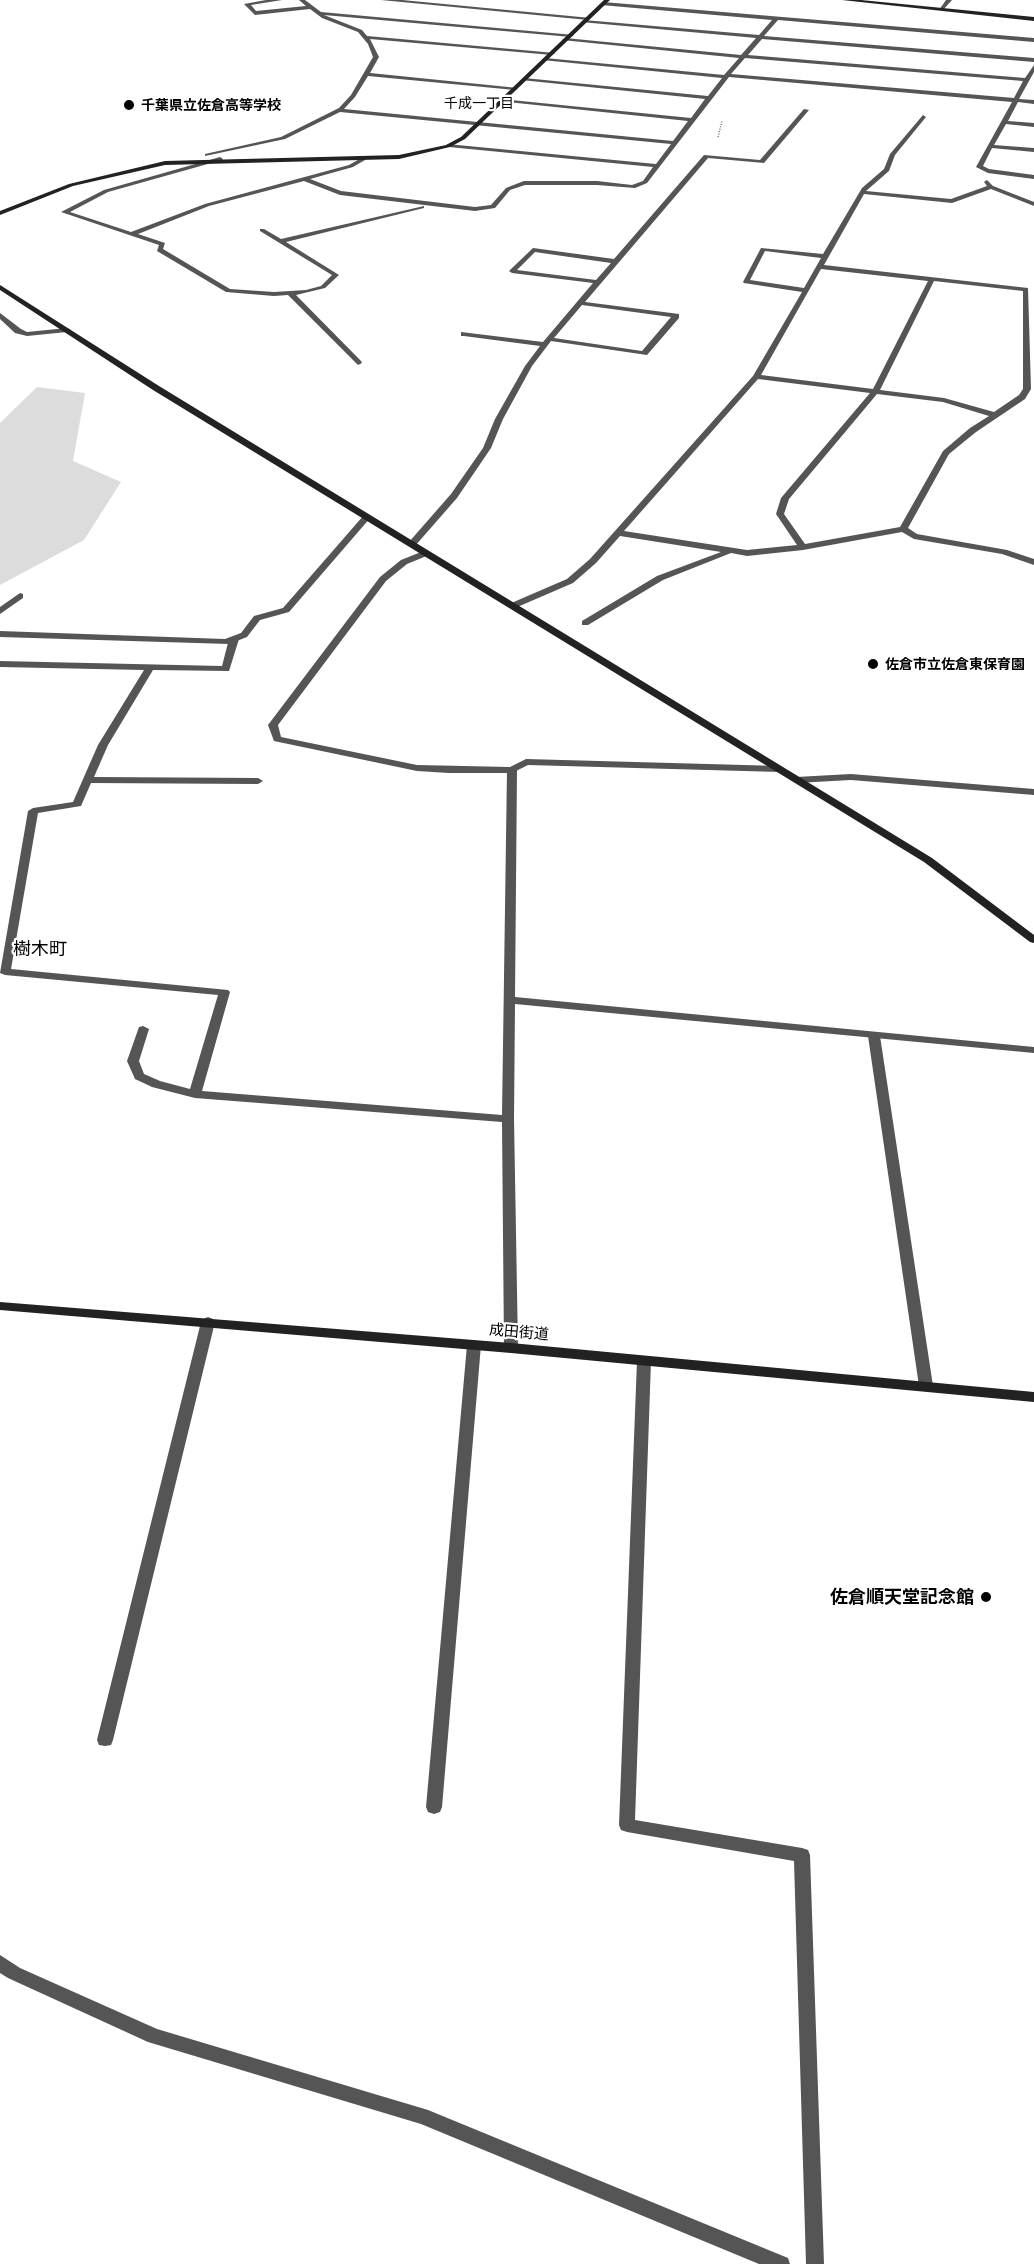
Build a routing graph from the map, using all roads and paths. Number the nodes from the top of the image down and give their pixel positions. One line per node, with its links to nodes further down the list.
1 (279, 0): 7 (street)
2 (302, 0): 7 (street)
3 (384, 0): 12 (street)
4 (845, 0): 8 (street)
5 (949, 0): 8 (street)
6 (603, 1): 10 (street); 12 (street)
7 (312, 7): 9 (street)
8 (941, 9): 11 (street)
9 (318, 12): 13 (street); 14 (street)
10 (776, 19): 15 (street); 17 (street)
11 (1034, 19)
12 (586, 20): 13 (street); 15 (street)
13 (570, 35): 16 (street)
14 (364, 37): 18 (street); 23 (street)
15 (760, 37): 19 (street); 21 (street)
16 (565, 40): 18 (street); 19 (street)
17 (1034, 40)
18 (552, 53): 20 (street)
19 (743, 56): 24 (street); 26 (street)
20 (545, 60): 24 (street); 25 (street)
21 (1034, 60)
22 (1034, 67): 26 (street)
23 (366, 74): 27 (street); 32 (street)
24 (726, 76): 28 (street); 29 (street)
25 (524, 80): 27 (street); 28 (street)
26 (1027, 81): 29 (street)
27 (516, 88): 30 (street)
28 (709, 98): 35 (street)
29 (1016, 100): 31 (street); 36 (street)
30 (501, 101): 35 (street); 37 (street)
31 (1034, 102)
32 (338, 110): 37 (street); 45 (street)
33 (806, 110): 59 (street)
34 (923, 117): 51 (street)
35 (692, 120): 39 (street)
36 (1003, 122): 38 (street); 41 (street)
37 (478, 124): 39 (street); 40 (street)
38 (1034, 125)
39 (675, 143): 46 (street)
40 (450, 146): 44 (street); 46 (street)
41 (990, 146): 42 (street); 47 (street)
42 (1034, 150)
43 (220, 159): 44 (street); 45 (street); 56 (street)
44 (363, 159): 49 (street)
45 (201, 160): 54 (street)
46 (657, 166): 53 (street)
47 (988, 171): 48 (street); 50 (street)
48 (1034, 177)
49 (305, 179): 53 (street); 56 (street)
50 (991, 187): 51 (street); 52 (street)
51 (862, 192): 58 (street)
52 (1034, 204)
53 (430, 206): 57 (street)
54 (0, 213)
55 (262, 230): 57 (street)
56 (131, 234): 65 (street)
57 (280, 241): 65 (street)
58 (826, 256): 60 (street); 64 (street)
59 (615, 261): 62 (street); 62 (street)
60 (819, 267): 61 (street); 64 (street)
61 (932, 279): 73 (street); 74 (street)
62 (598, 282): 66 (street)
63 (0, 287): 68 (street)
64 (806, 290): 72 (street)
65 (290, 293): 71 (street)
66 (580, 303): 70 (street); 70 (street)
67 (0, 315): 68 (street)
68 (67, 330): 76 (street)
69 (464, 334): 70 (street)
70 (547, 342): 79 (street)
71 (358, 363)
72 (756, 377): 73 (street); 78 (street)
73 (876, 391): 75 (street); 80 (street)
74 (1030, 391): 75 (street)
75 (995, 415): 77 (street)
76 (367, 517): 79 (street); 89 (street)
77 (903, 529): 80 (street); 83 (street)
78 (618, 533): 81 (street); 85 (street)
79 (412, 544): 82 (street)
80 (803, 547): 81 (street)
81 (729, 552): 87 (street)
82 (426, 553): 85 (street); 93 (street)
83 (1034, 562)
84 (20, 596): 86 (street)
85 (512, 606): 92 (street)
86 (0, 611)
87 (585, 622)
88 (0, 634): 89 (street)
89 (234, 639): 91 (street)
90 (0, 664): 91 (street)
91 (150, 667): 94 (street)
92 (780, 769): 93 (street); 95 (street)
93 (512, 770): 99 (street)
94 (87, 780): 96 (street); 103 (street)
95 (796, 780): 97 (street); 98 (street)
96 (258, 781)
97 (1034, 792)
98 (1034, 940)
99 (509, 1000): 101 (street); 104 (street)
100 (143, 1029): 103 (street)
101 (874, 1036): 102 (street); 110 (street)
102 (1034, 1050)
103 (195, 1094): 104 (street)
104 (508, 1119): 108 (street)
105 (0, 1306): 106 (street, 成田街道)
106 (208, 1322): 107 (street, 成田街道); 112 (street)
107 (474, 1345): 108 (street, 成田街道); 113 (street)
108 (511, 1348): 109 (street, 成田街道)
109 (644, 1361): 110 (street, 成田街道); 116 (street)
110 (926, 1386): 111 (street, 成田街道)
111 (1034, 1397)
112 (105, 1740)
113 (434, 1807)
114 (0, 1963): 115 (street)
115 (781, 2264)
116 (815, 2264)

